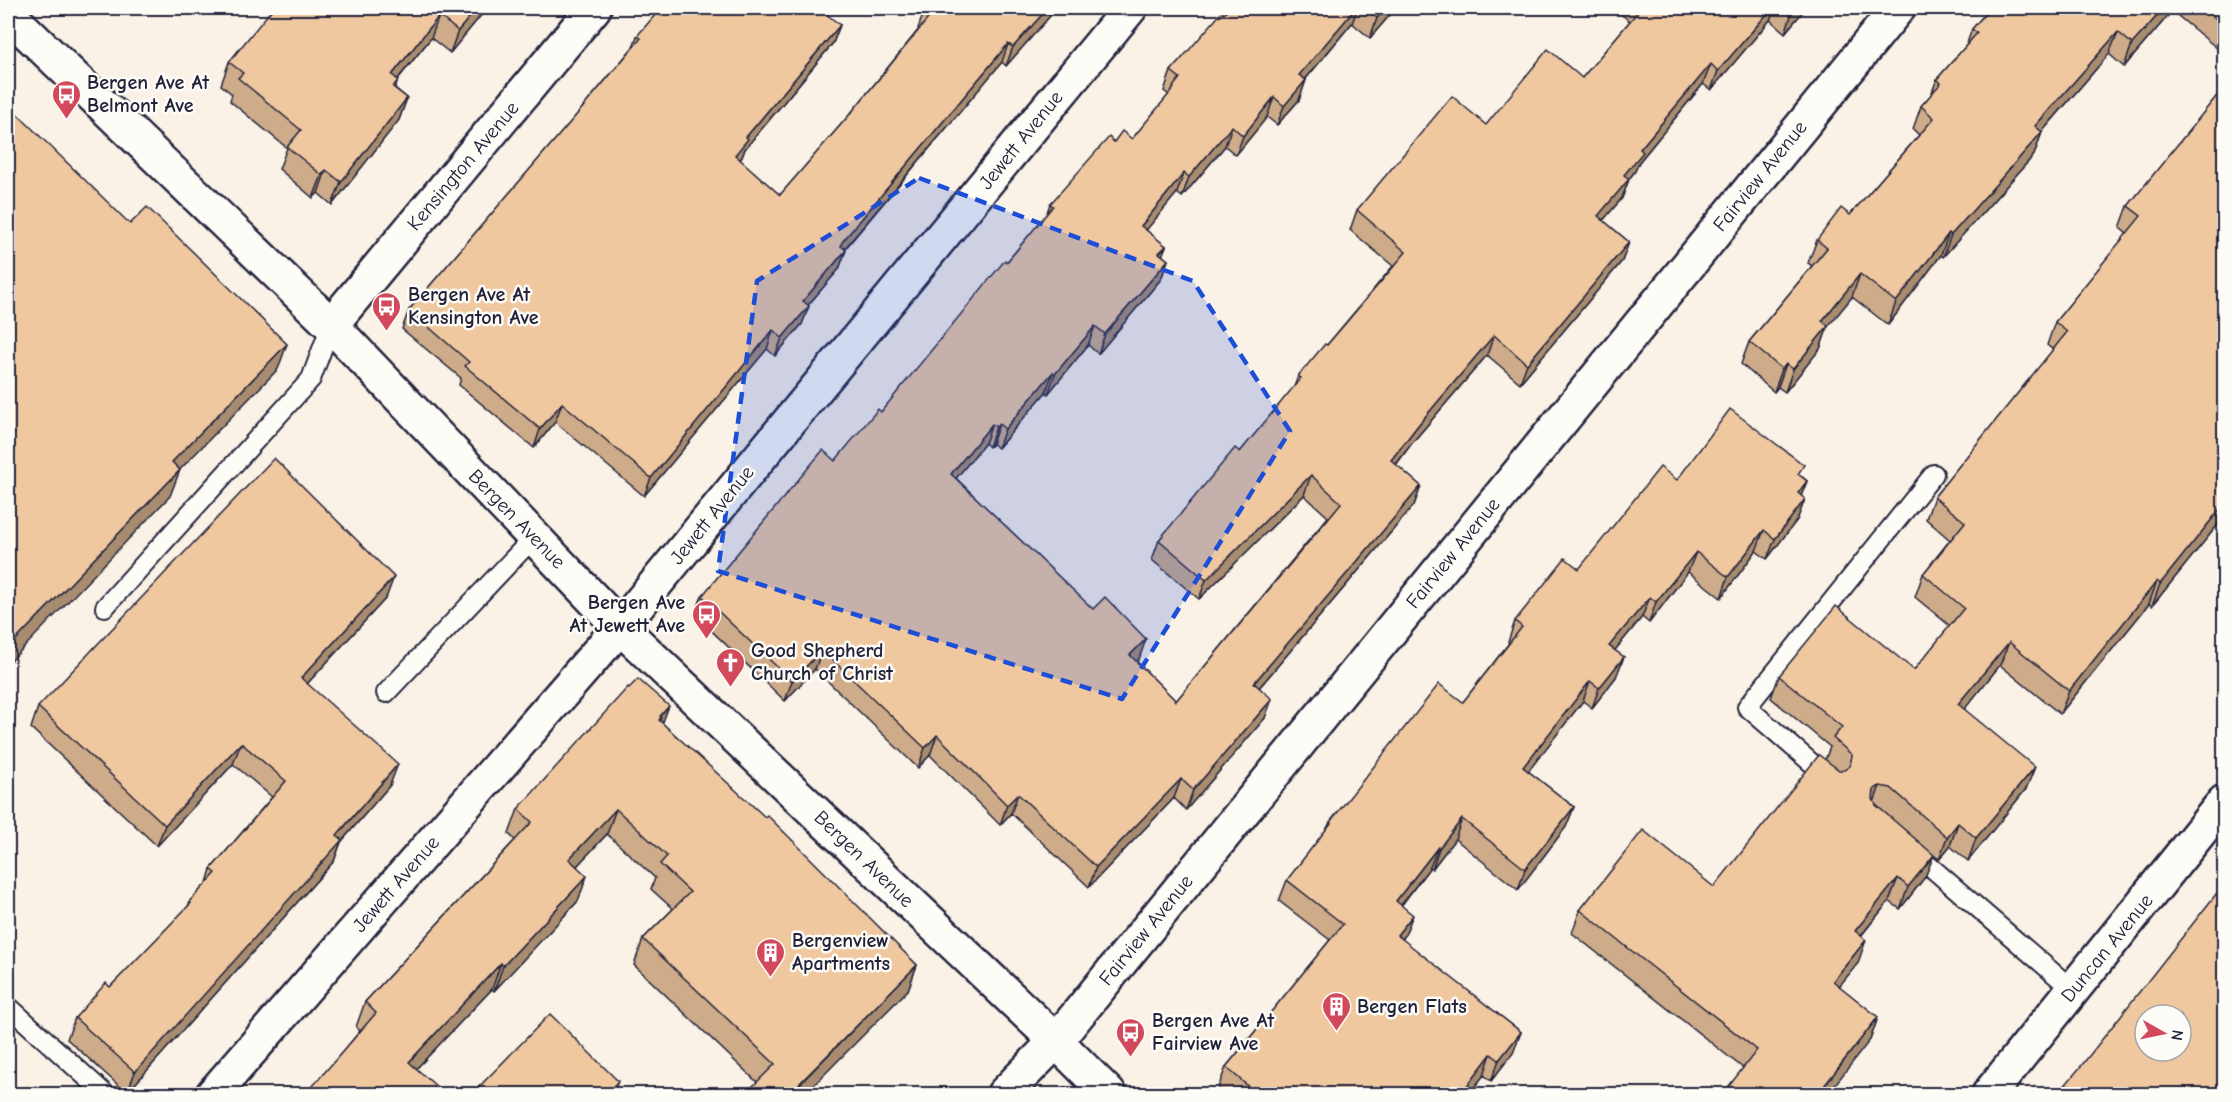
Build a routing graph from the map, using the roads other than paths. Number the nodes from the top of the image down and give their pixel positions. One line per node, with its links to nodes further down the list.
1 (594, 8): 5 (street, Kensington Avenue)
2 (1130, 8): 9 (street, Jewett Avenue)
3 (1898, 8): 16 (street, Fairview Avenue)
4 (8, 14): 5 (street, Bergen Avenue)
5 (331, 325): 7 (street, Bergen Avenue); 8 (lane)
6 (1934, 474): 11 (lane)
7 (534, 537): 9 (street, Bergen Avenue); 10 (lane)
8 (105, 607)
9 (620, 627): 16 (street, Bergen Avenue); 18 (street, Jewett Avenue)
10 (386, 693)
11 (1833, 782)
12 (2224, 802): 14 (street, Duncan Avenue)
13 (1902, 842): 14 (lane)
14 (2073, 990): 21 (street, Duncan Avenue)
15 (8, 1006): 17 (lane)
16 (1056, 1041): 19 (street, Fairview Avenue); 20 (street, Bergen Avenue)
17 (105, 1095)
18 (213, 1095)
19 (1004, 1095)
20 (1109, 1095)
21 (1989, 1095)

